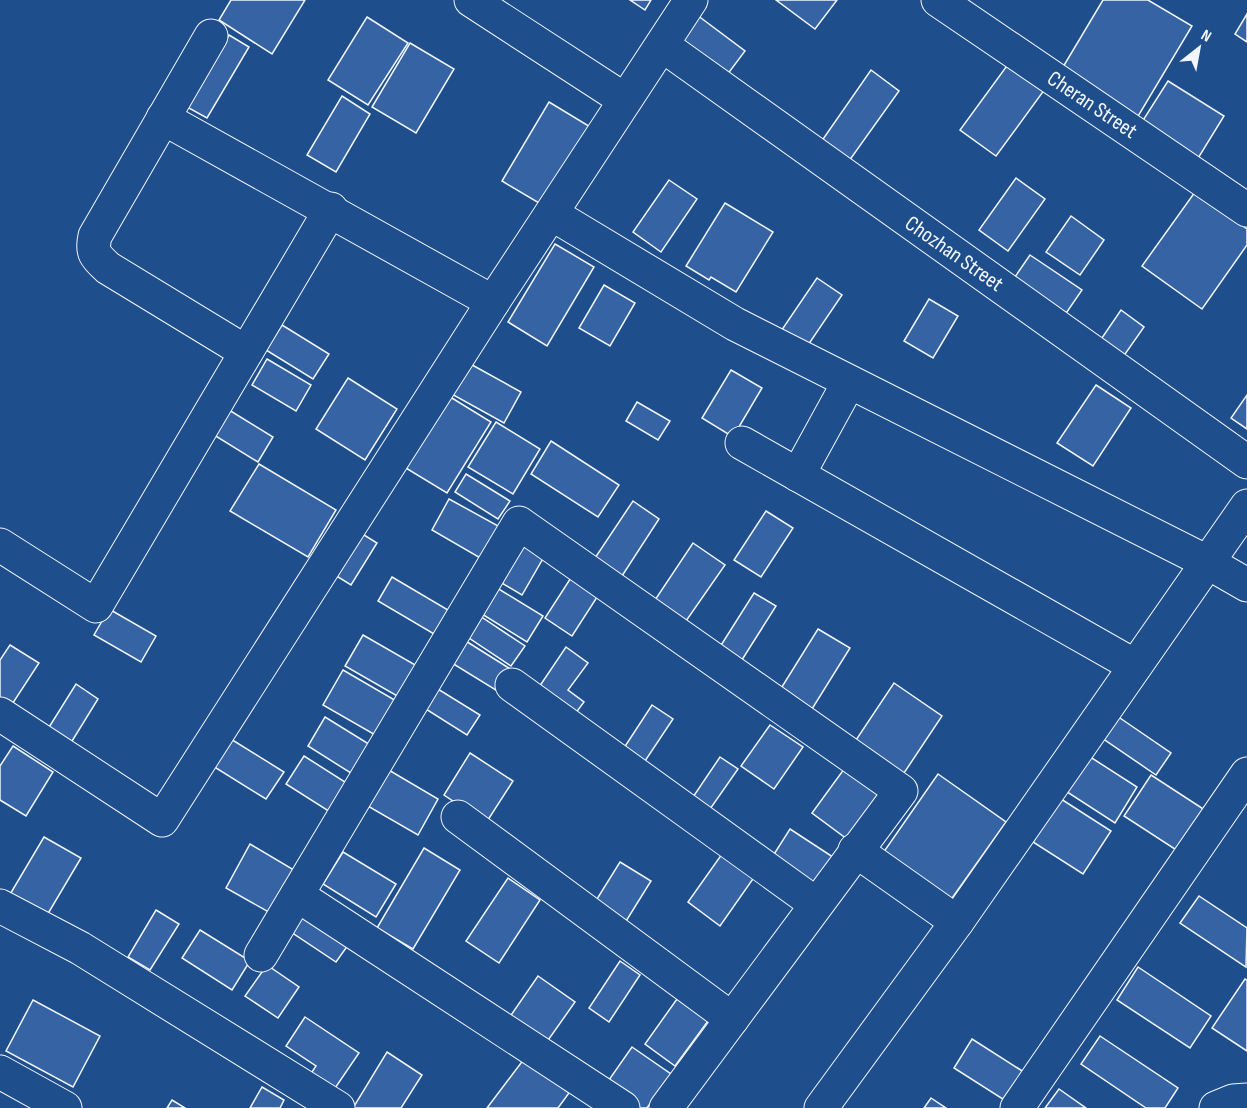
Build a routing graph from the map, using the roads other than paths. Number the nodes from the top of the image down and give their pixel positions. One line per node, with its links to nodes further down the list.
1 (471, 0): 6 (street)
2 (691, 0): 5 (street)
3 (938, 0): 9 (street, Cheran Street)
4 (211, 36): 7 (street)
5 (662, 45): 6 (street); 15 (street, Chozhan Street)
6 (625, 100): 10 (street)
7 (163, 118): 8 (street); 12 (street)
8 (331, 209): 11 (street); 12 (street)
9 (1247, 210)
10 (552, 214): 11 (street); 13 (street)
11 (493, 302): 23 (street)
12 (246, 352): 18 (street)
13 (849, 382): 16 (street); 19 (street)
14 (742, 443): 16 (street)
15 (1247, 462)
16 (798, 475): 21 (street)
17 (1247, 506): 19 (street)
18 (0, 545)
19 (1207, 562): 20 (street); 21 (street)
20 (1247, 585)
21 (1135, 666): 30 (street)
22 (512, 685): 28 (street)
23 (0, 714)
24 (1247, 774): 40 (street)
25 (458, 817): 32 (street)
26 (855, 850): 27 (street); 28 (street); 30 (street)
27 (297, 895): 31 (street); 37 (street)
28 (816, 904): 32 (street)
29 (0, 906): 36 (street)
30 (957, 922): 39 (street)
31 (261, 955)
32 (732, 1019): 38 (street)
33 (0, 1072): 35 (street)
34 (1247, 1100): 41 (street)
35 (64, 1108)
36 (338, 1108)
37 (623, 1108)
38 (666, 1108)
39 (821, 1108)
40 (1017, 1108)
41 (1216, 1108)

